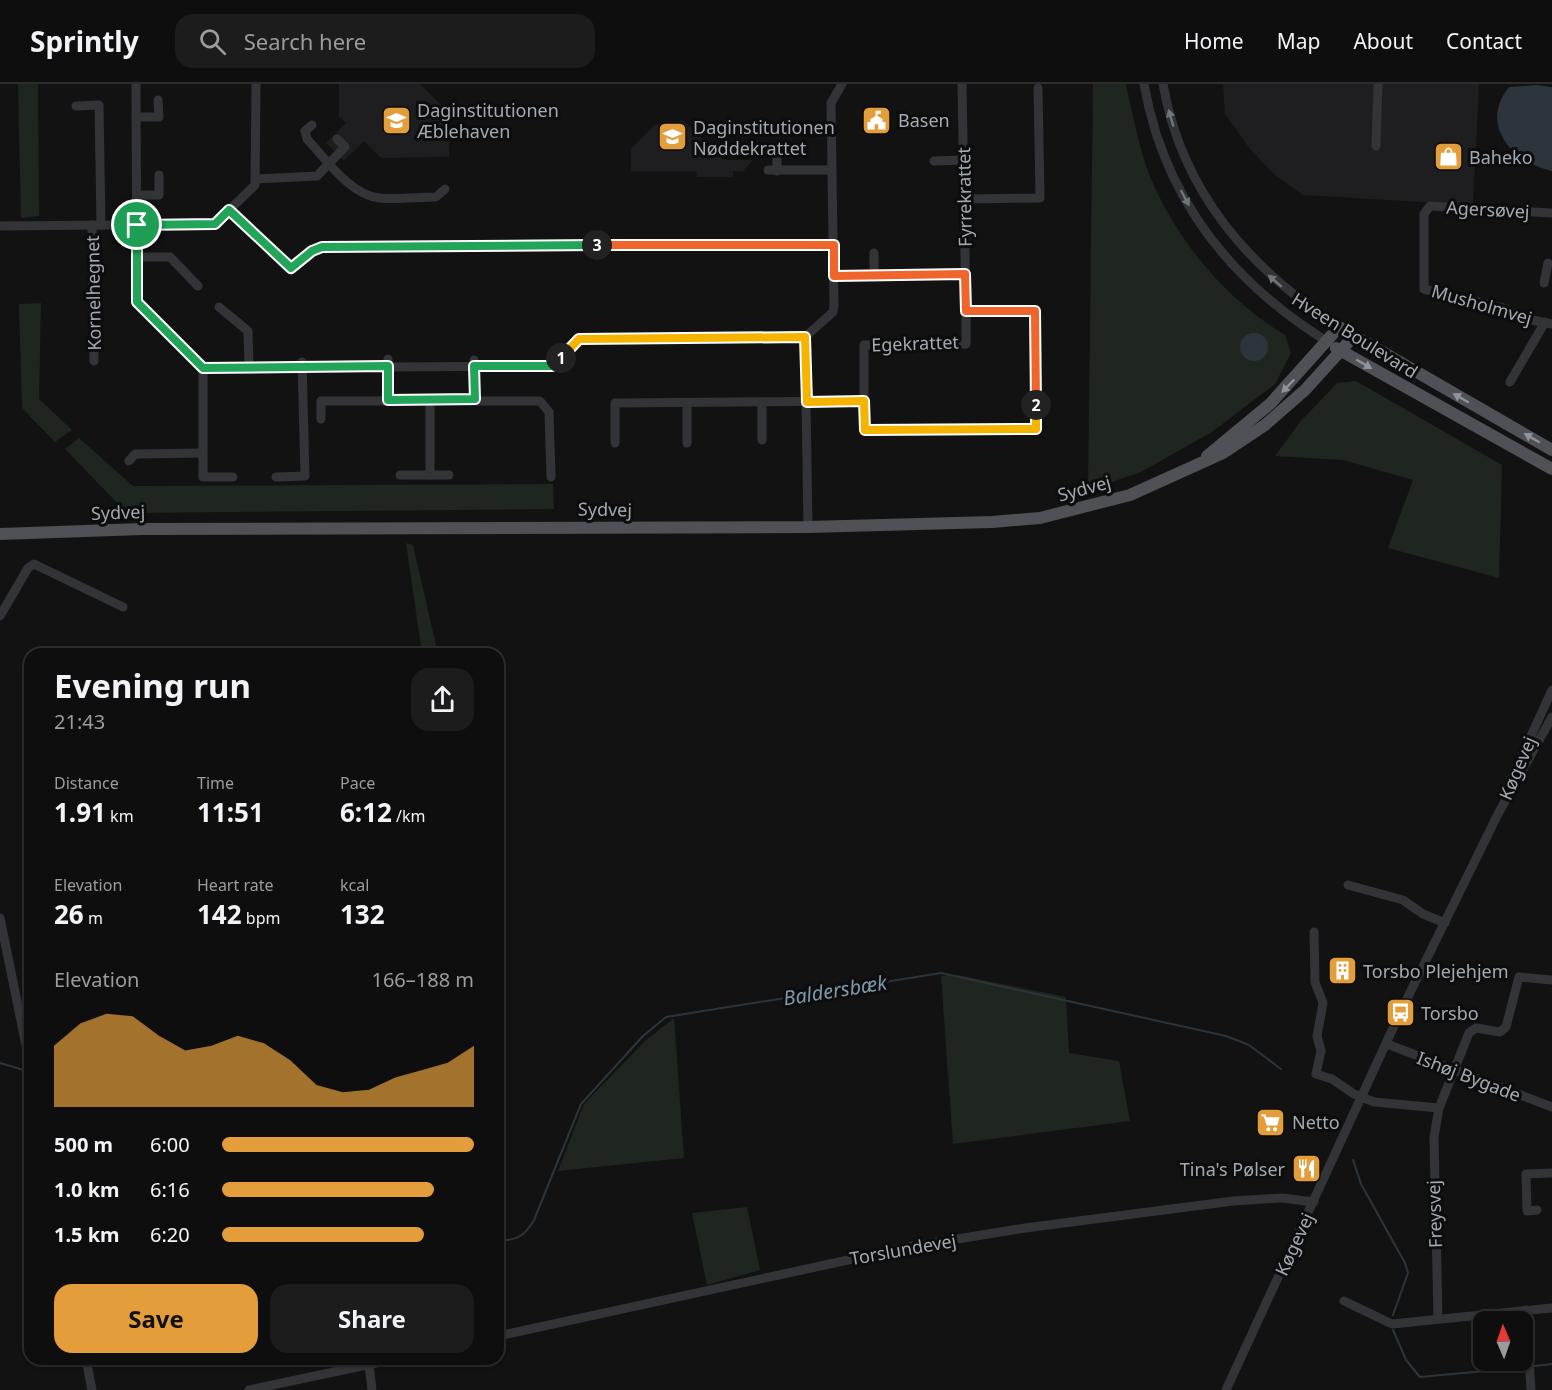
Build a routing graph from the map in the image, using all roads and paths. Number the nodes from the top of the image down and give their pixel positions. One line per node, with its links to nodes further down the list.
1 (136, 84): 11 (street)
2 (256, 84): 21 (street)
3 (842, 84): 19 (street)
4 (962, 84): 16 (street, Fyrrekrattet)
5 (1144, 84): 46 (street, Hveen Boulevard, one-way to 46)
6 (1163, 84): 43 (street, Hveen Boulevard, one-way to 6)
7 (1378, 84): 14 (street)
8 (1038, 88): 24 (street)
9 (159, 100): 11 (street)
10 (75, 106): 28 (street, Kornelhegnet)
11 (136, 117): 23 (street)
12 (312, 125): 18 (street)
13 (337, 138): 18 (street)
14 (1376, 146)
15 (777, 158): 19 (street)
16 (964, 160): 17 (street); 24 (street, Fyrrekrattet)
17 (934, 161)
18 (330, 164): 21 (street); 22 (street)
19 (832, 170): 31 (street)
20 (159, 175): 23 (street)
21 (256, 179): 25 (street)
22 (445, 189)
23 (137, 195): 29 (street)
24 (964, 199): 35 (street, Fyrrekrattet)
25 (229, 210): 29 (street); 31 (street)
26 (1426, 210): 27 (street, Agersøvej); 42 (street, Musholmvej)
27 (1552, 213)
28 (97, 225): 29 (street); 30 (street); 48 (street, Kornelhegnet)
29 (137, 225): 33 (street)
30 (0, 226)
31 (834, 245): 36 (street)
32 (874, 253): 37 (street)
33 (138, 257): 39 (street); 52 (street)
34 (1548, 263): 38 (street)
35 (965, 274): 37 (street, Fyrrekrattet); 41 (street, Fyrrekrattet)
36 (834, 276): 37 (street, Fyrrekrattet); 45 (street)
37 (874, 276)
38 (1547, 277)
39 (198, 286)
40 (219, 307): 53 (street)
41 (966, 311): 58 (street, Egekrattet); 58 (street, Egekrattet)
42 (1549, 323): 54 (street, Musholmvej)
43 (1339, 327): 44 (main road, Hveen Boulevard); 46 (main road, Sydvej)
44 (1354, 336): 47 (main road, Sydvej); 66 (main road, Hveen Boulevard, one-way to 44)
45 (805, 337): 50 (street); 60 (street)
46 (1328, 342): 47 (main road, Hveen Boulevard); 69 (main road, Sydvej, one-way to 69)
47 (1342, 352): 69 (main road, Sydvej); 70 (main road, Hveen Boulevard, one-way to 70)
48 (94, 361)
49 (388, 363): 50 (street); 51 (street); 56 (street)
50 (474, 363): 55 (street)
51 (302, 365): 53 (street); 75 (street)
52 (203, 368): 53 (street); 67 (street)
53 (249, 368)
54 (1510, 382)
55 (475, 399): 57 (street); 76 (street)
56 (388, 400): 57 (street); 62 (street)
57 (430, 400): 72 (street)
58 (864, 401): 60 (street)
59 (762, 402): 60 (street); 61 (street); 63 (street)
60 (807, 402): 77 (street)
61 (687, 403): 64 (street); 65 (street)
62 (321, 419)
63 (762, 440)
64 (615, 443)
65 (687, 443)
66 (1552, 450)
67 (203, 453): 68 (street); 74 (street)
68 (129, 461)
69 (1199, 462): 77 (main road, Sydvej)
70 (1552, 469)
71 (400, 475): 72 (street)
72 (430, 475): 73 (street)
73 (449, 475)
74 (232, 477)
75 (276, 477)
76 (551, 477)
77 (808, 527): 78 (main road, Sydvej)
78 (0, 534)
79 (123, 607): 80 (street)
80 (0, 616)
81 (1552, 690): 83 (street, Køgevej)
82 (1552, 717): 83 (street, Køgevej)
83 (1498, 814): 86 (street, Køgevej)
84 (1348, 885): 86 (street)
85 (0, 918): 89 (street)
86 (1445, 923): 90 (street, Køgevej)
87 (1314, 932): 92 (street)
88 (1552, 980): 91 (street, Freysvej)
89 (24, 1036)
90 (1387, 1044): 91 (street, Ishøj Bygade); 92 (street, Køgevej)
91 (1455, 1070): 93 (street, Ishøj Bygade); 94 (street, Freysvej)
92 (1363, 1097): 94 (street); 96 (street, Køgevej)
93 (1552, 1107)
94 (1438, 1108): 101 (street, Freysvej)
95 (1552, 1173): 97 (street)
96 (1314, 1202): 102 (street, Torslundevej); 108 (street, Køgevej)
97 (1537, 1210)
98 (1344, 1301): 101 (street)
99 (1552, 1308): 100 (street)
100 (1526, 1310): 101 (street); 109 (street)
101 (1438, 1319)
102 (504, 1335)
103 (87, 1365): 105 (street)
104 (369, 1365): 106 (street); 107 (street)
105 (92, 1390)
106 (249, 1390)
107 (372, 1390)
108 (1226, 1390)
109 (1531, 1390)

